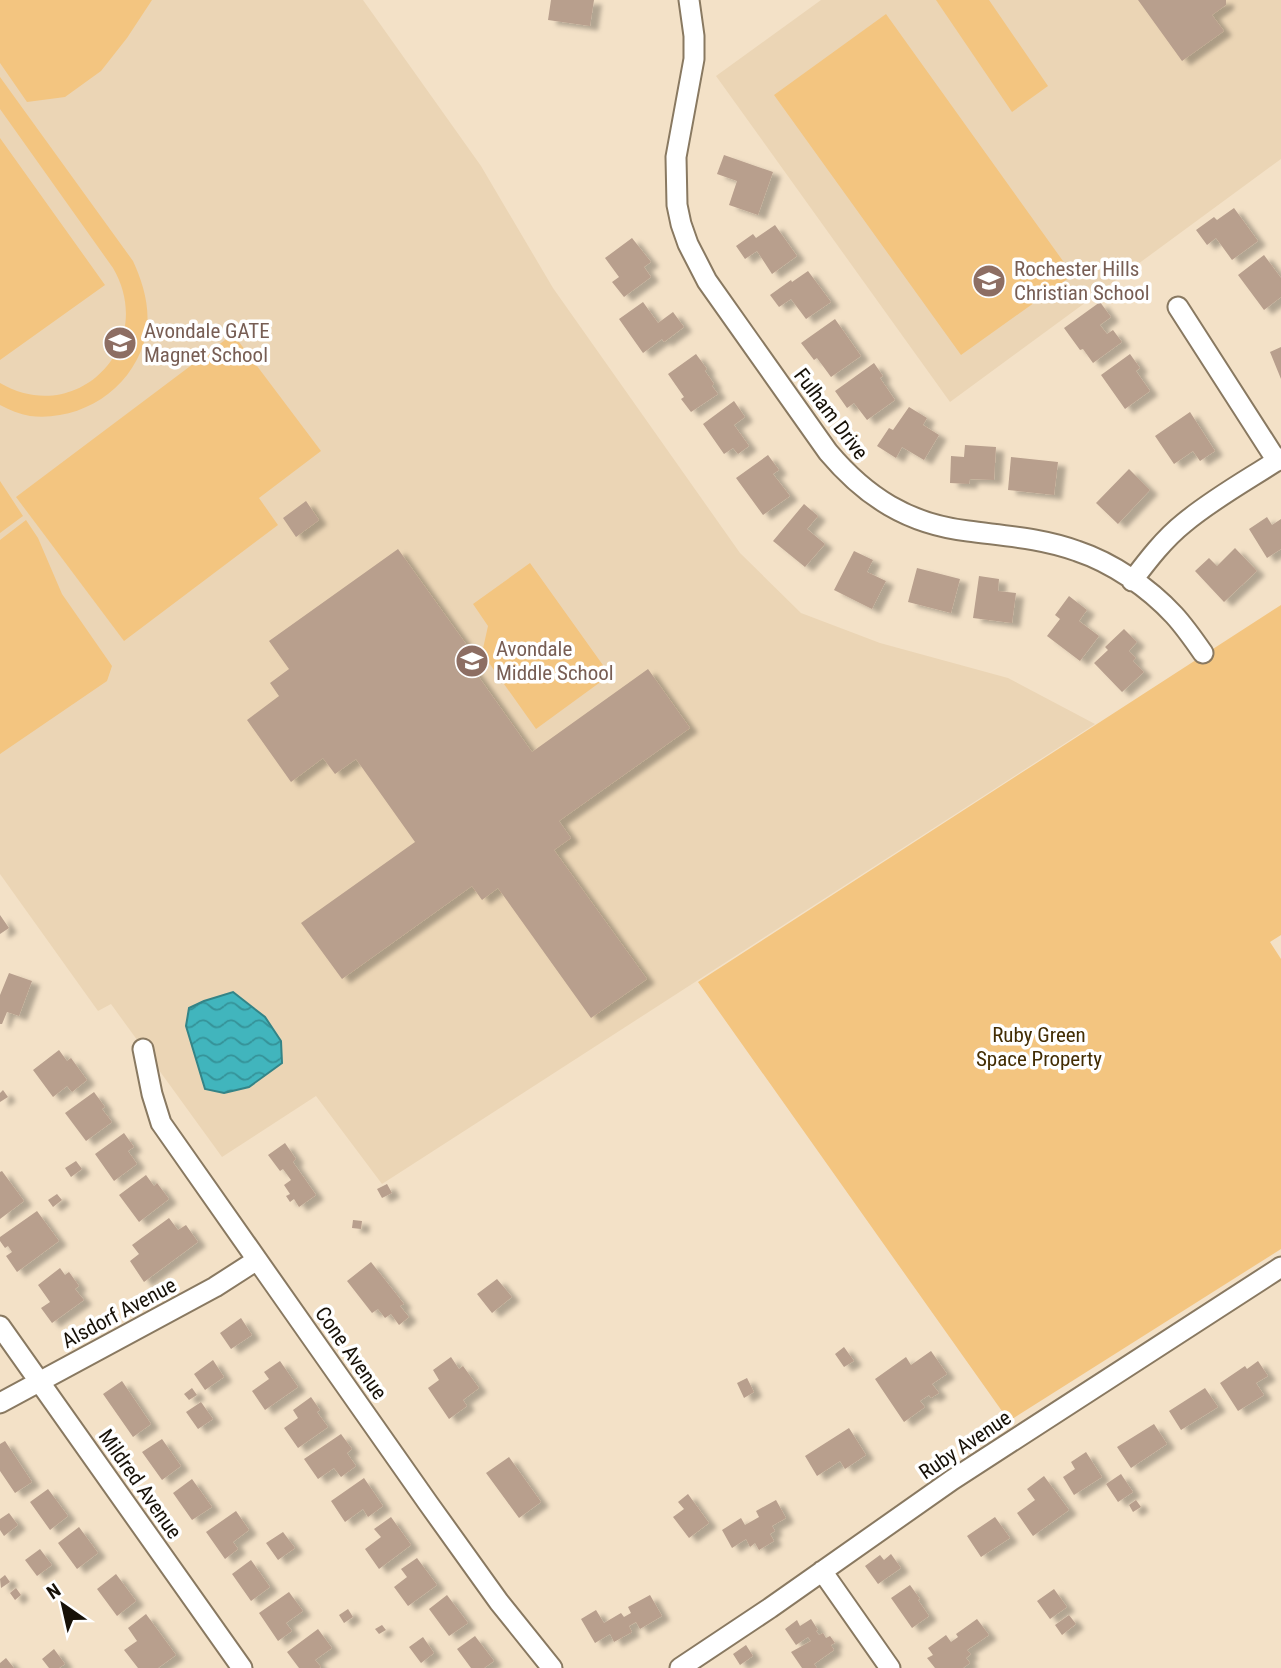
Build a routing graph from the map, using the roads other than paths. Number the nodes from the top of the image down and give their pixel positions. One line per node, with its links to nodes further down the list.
1 (689, 0): 4 (street, Fulham Drive)
2 (1178, 307): 3 (street)
3 (1279, 460): 4 (street)
4 (1132, 580): 5 (street, Fulham Drive)
5 (1203, 653)
6 (143, 1049): 7 (street, Cone Avenue)
7 (257, 1260): 10 (street, Alsdorf Avenue); 14 (street, Cone Avenue)
8 (1281, 1267): 12 (street, Ruby Avenue)
9 (0, 1326): 10 (street, Mildred Avenue)
10 (39, 1381): 11 (street, Alsdorf Avenue); 13 (street, Mildred Avenue)
11 (0, 1403)
12 (822, 1571): 15 (street, Ruby Avenue); 16 (street)
13 (242, 1668)
14 (552, 1668)
15 (680, 1668)
16 (890, 1668)

